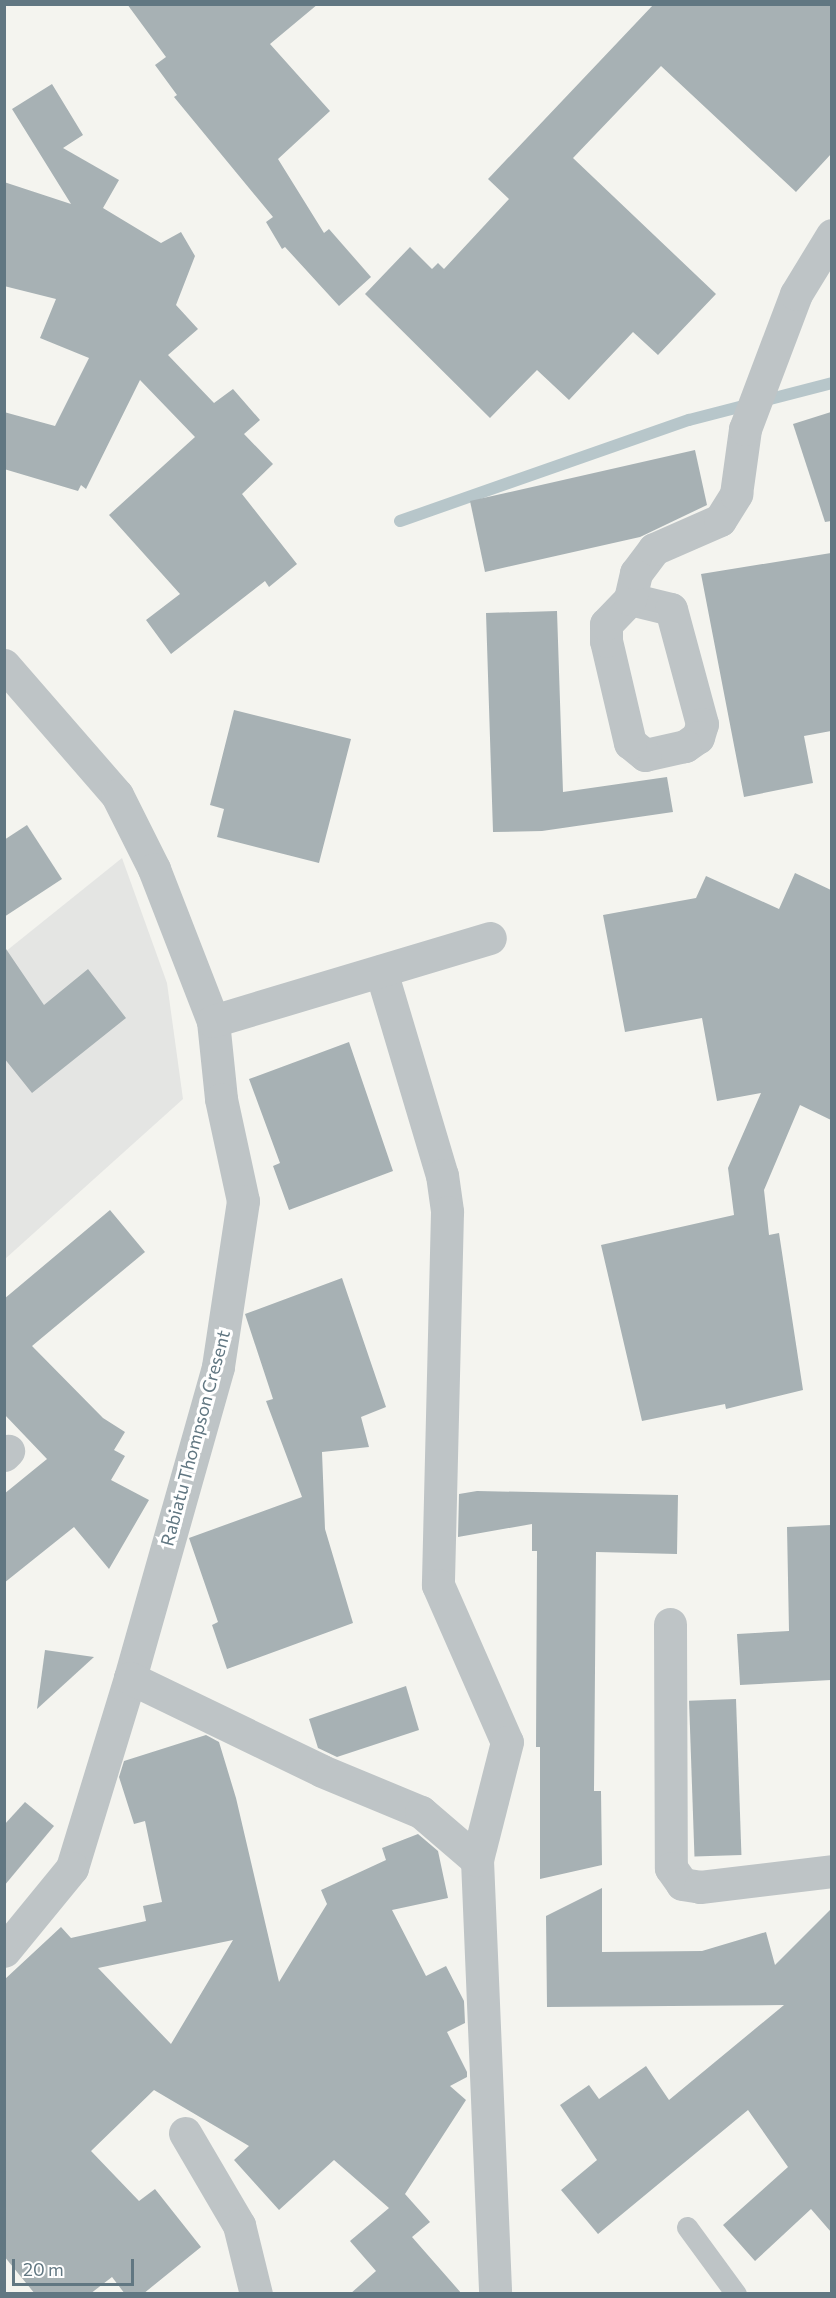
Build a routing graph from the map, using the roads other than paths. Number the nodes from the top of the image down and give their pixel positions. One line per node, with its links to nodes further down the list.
1 (831, 235): 2 (street)
2 (630, 599)
3 (4, 665): 6 (street, Rabiatu Thompson Cresent)
4 (490, 938): 5 (street)
5 (381, 971): 6 (street); 9 (street)
6 (213, 1022): 8 (street, Rabiatu Thompson Cresent)
7 (670, 1624): 10 (street)
8 (130, 1678): 9 (street); 11 (street, Rabiatu Thompson Cresent)
9 (477, 1860): 15 (street)
10 (831, 1871)
11 (4, 1951)
12 (185, 2133): 14 (street)
13 (687, 2227): 16 (lane)
14 (256, 2294)
15 (495, 2294)
16 (736, 2294)

